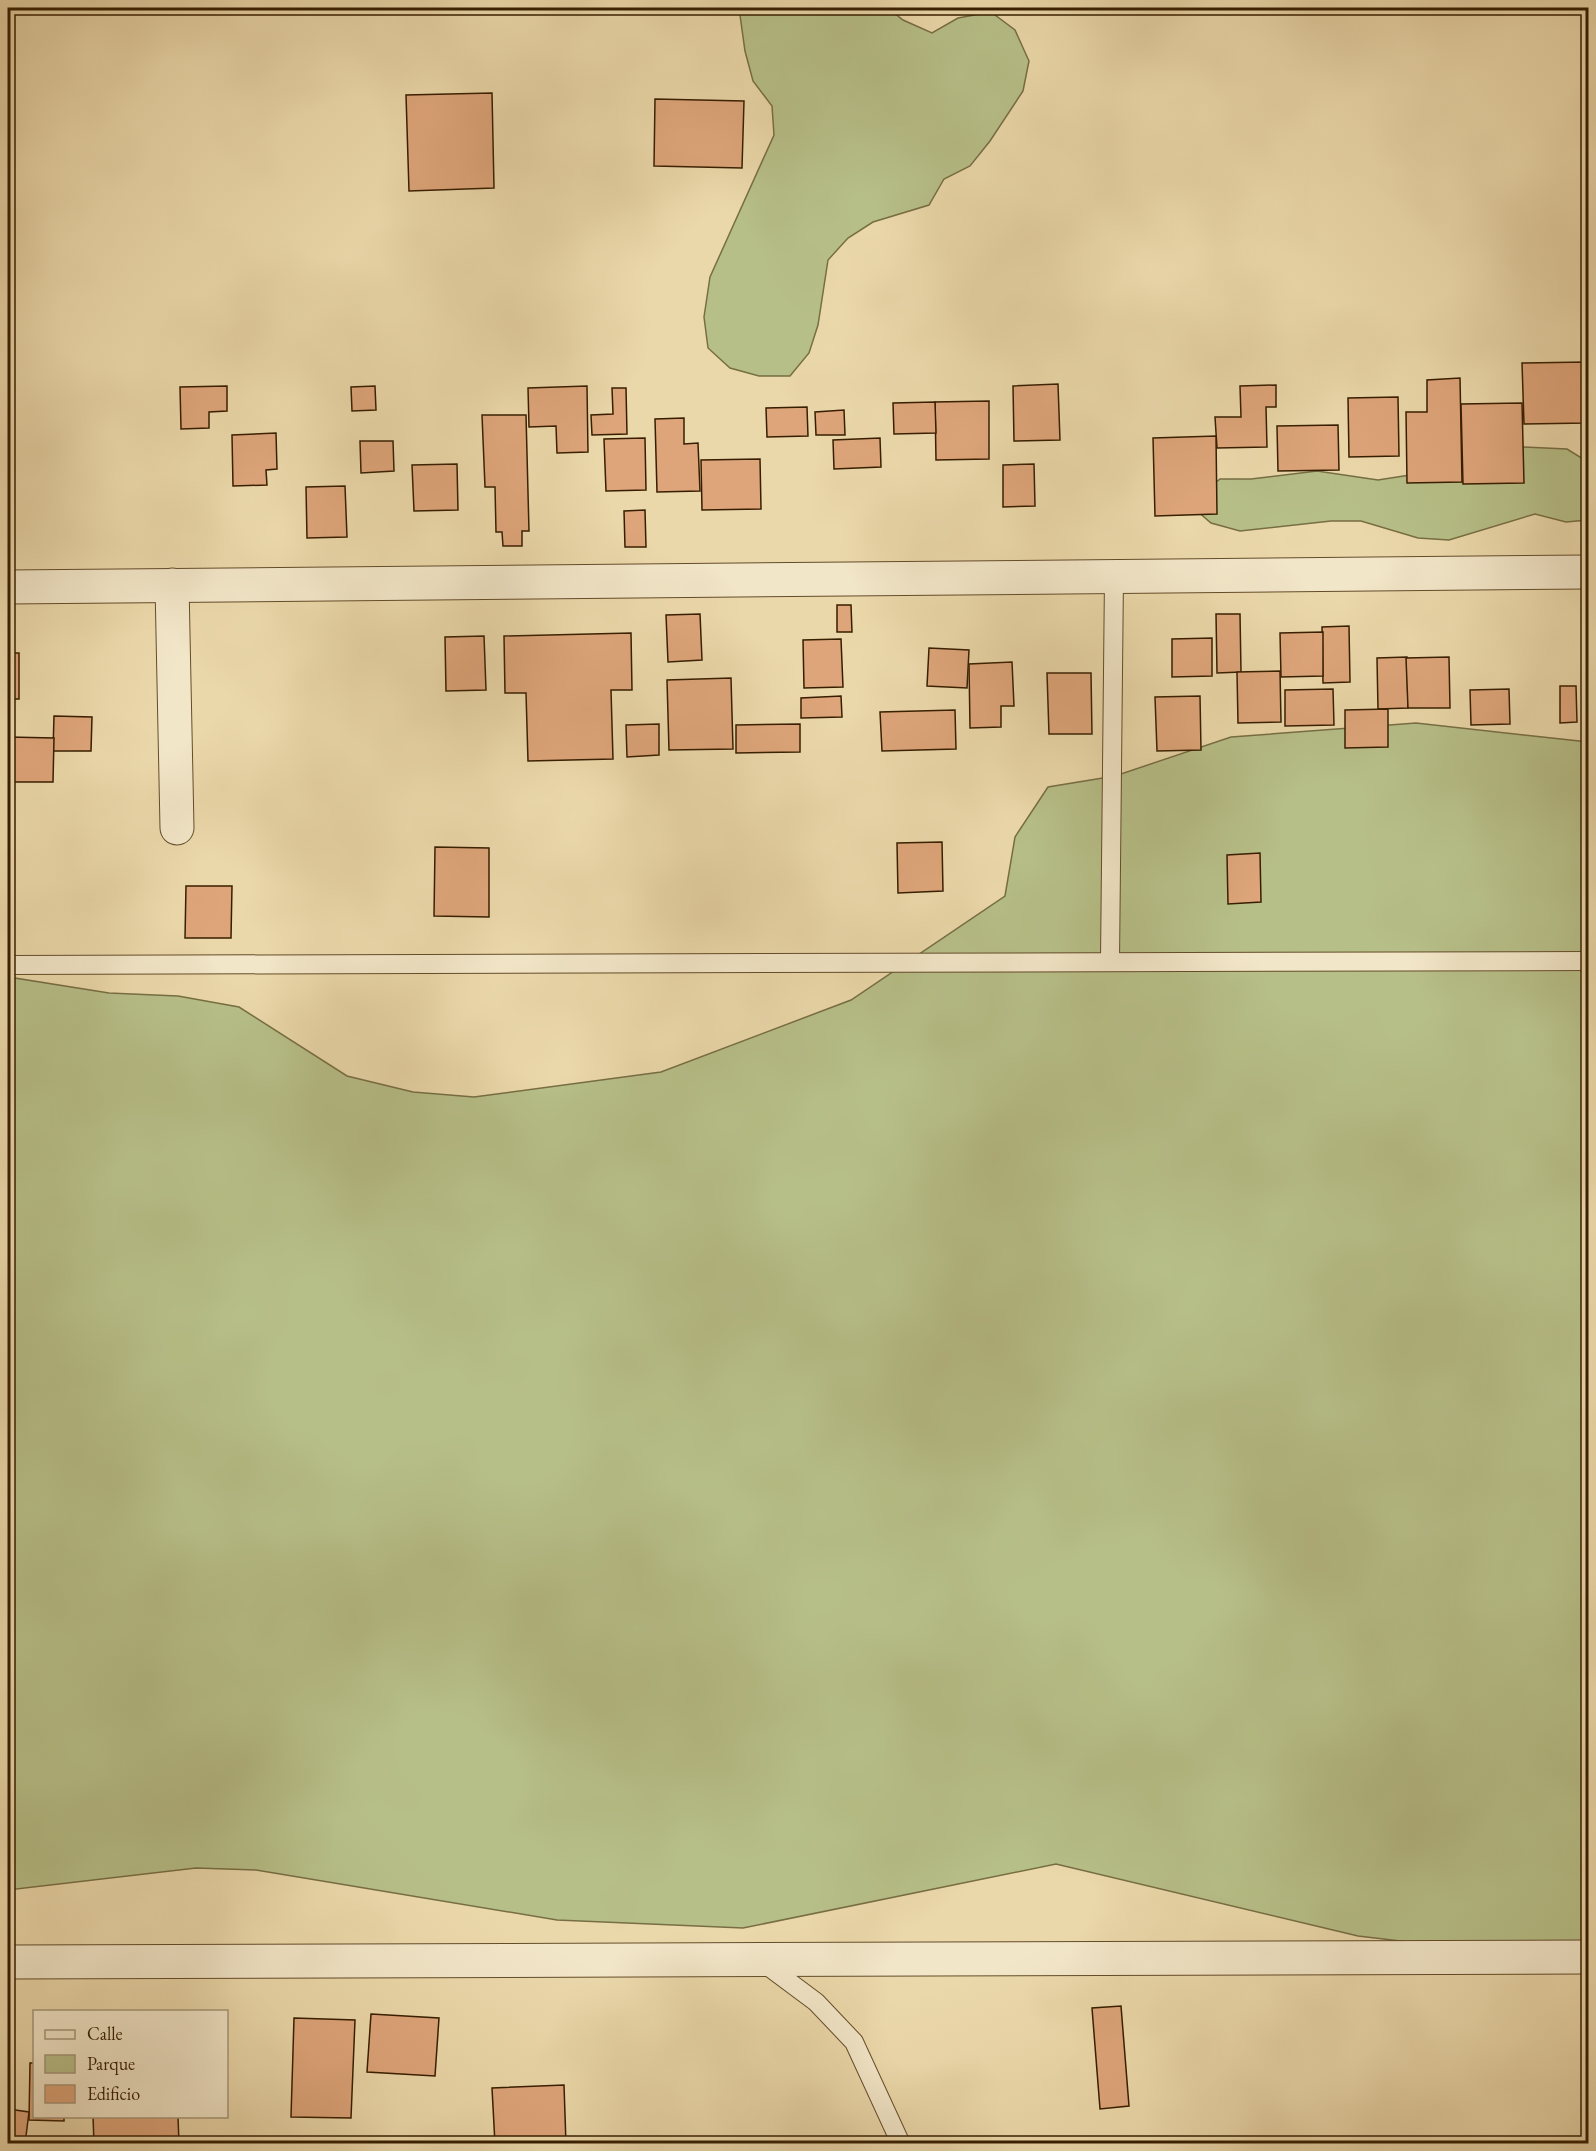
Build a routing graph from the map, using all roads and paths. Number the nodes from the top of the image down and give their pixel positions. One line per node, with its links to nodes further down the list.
1 (1588, 572): 2 (street)
2 (1114, 576): 3 (street); 6 (lane)
3 (172, 585): 4 (street); 5 (street)
4 (8, 586)
5 (177, 828)
6 (1110, 961): 7 (lane); 8 (lane)
7 (1588, 961)
8 (8, 966)
9 (1588, 1957): 10 (street)
10 (760, 1960): 11 (street); 12 (lane)
11 (8, 1962)
12 (901, 2144)

